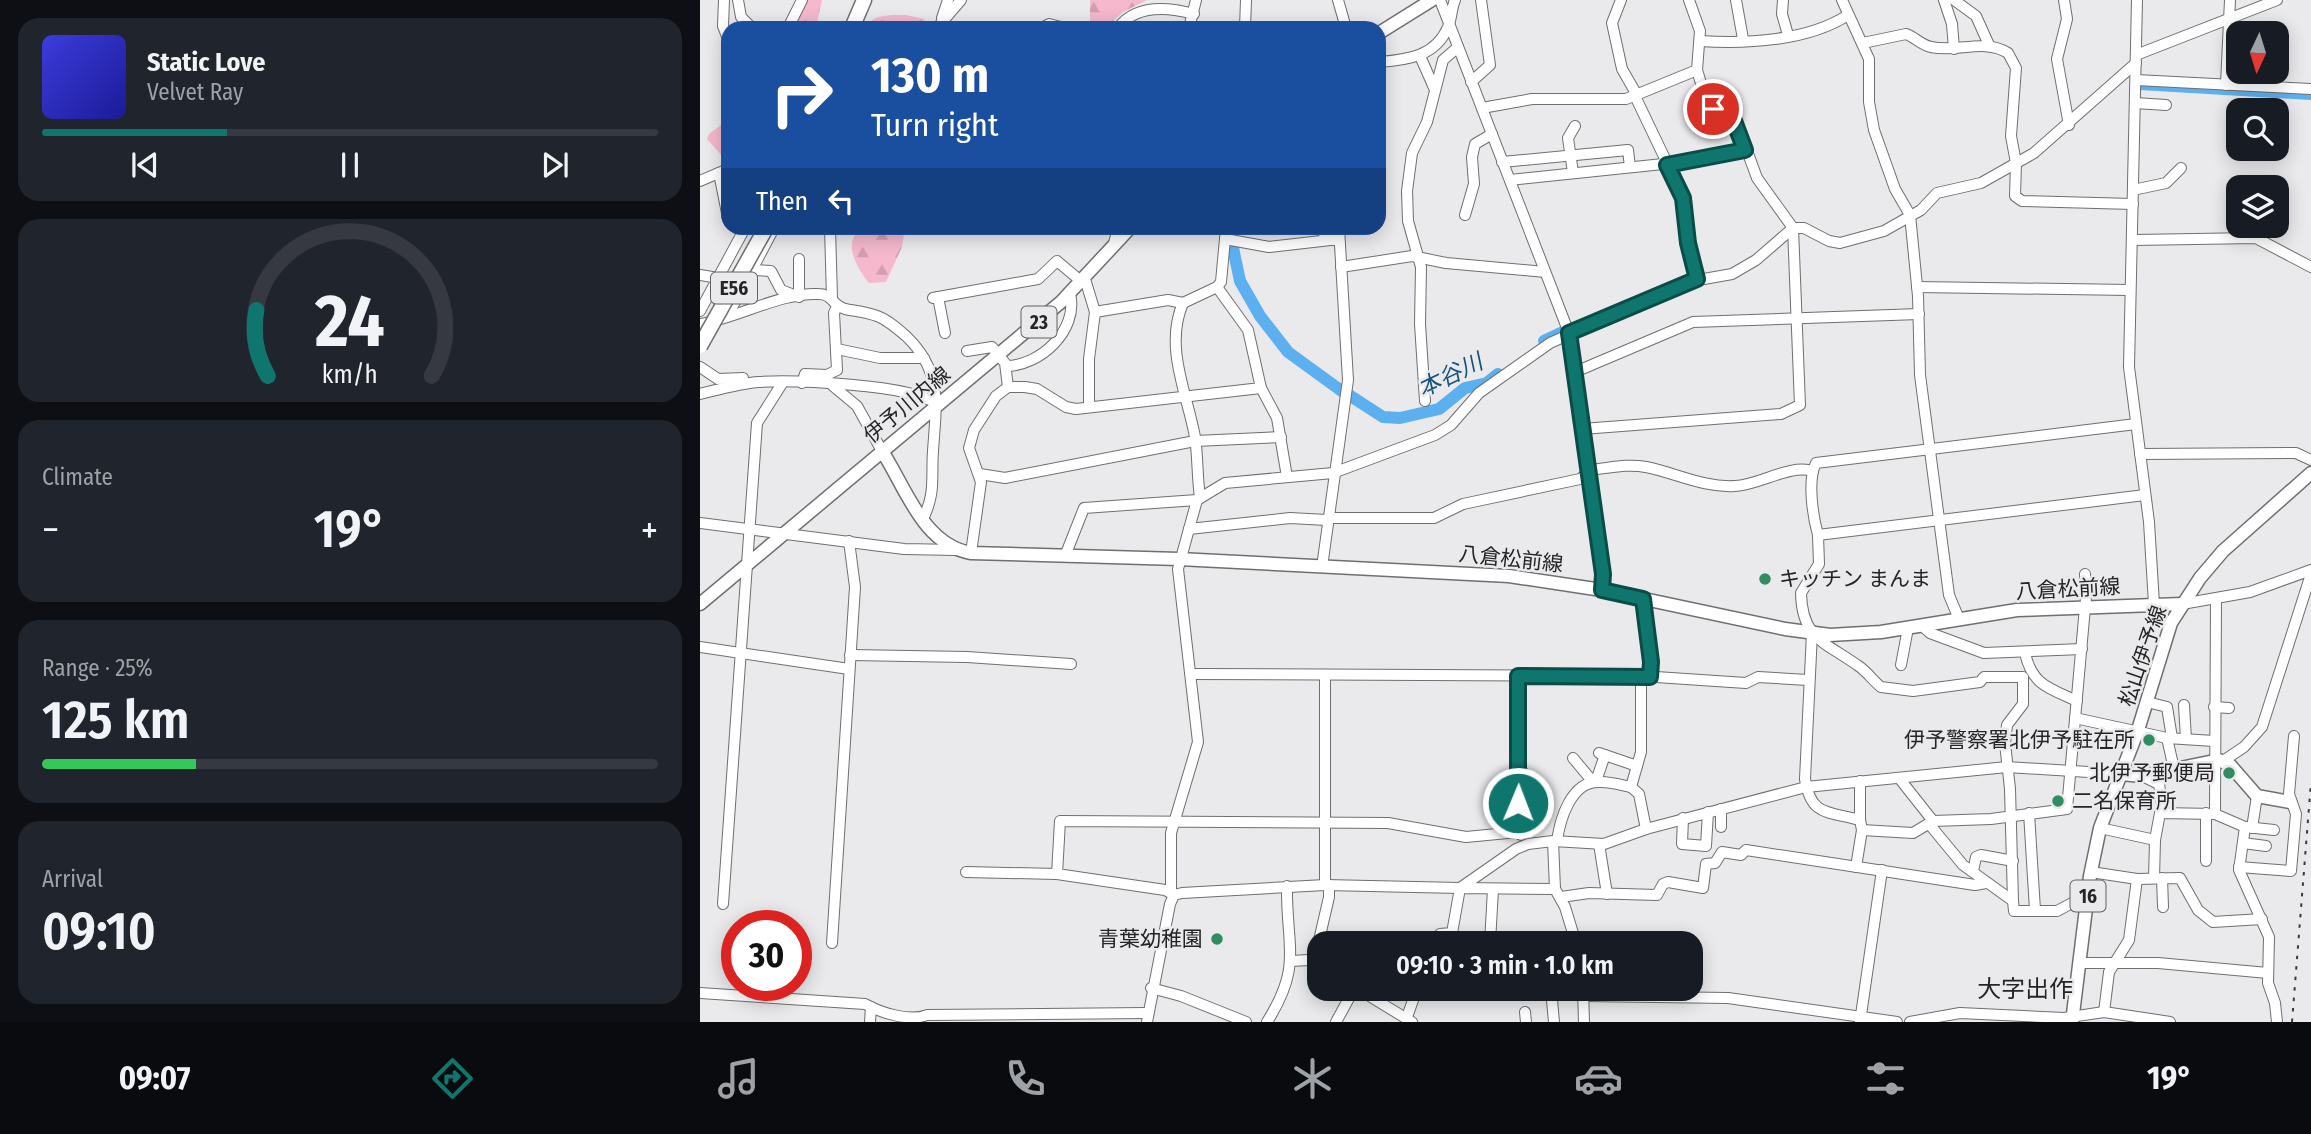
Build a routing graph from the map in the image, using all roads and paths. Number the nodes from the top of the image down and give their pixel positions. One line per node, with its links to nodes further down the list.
1 (724, 0): 28 (street)
2 (738, 0): 29 (street)
3 (802, 0): 30 (street)
4 (864, 0): 31 (highway)
5 (948, 0): 32 (street)
6 (961, 0): 33 (street)
7 (1196, 0): 25 (street)
8 (1245, 0): 36 (street)
9 (1338, 0): 37 (street)
10 (1433, 0): 39 (main road)
11 (1440, 0): 38 (street)
12 (1455, 0): 38 (street)
13 (1481, 0): 52 (street)
14 (1621, 0): 56 (street)
15 (1689, 0): 42 (street)
16 (1736, 0): 41 (street)
17 (1783, 0): 40 (street)
18 (1842, 0): 26 (street)
19 (1944, 0): 46 (street)
20 (1954, 0): 44 (street)
21 (2064, 0): 60 (street)
22 (2137, 0): 48 (street)
23 (2230, 0): 27 (street)
24 (2277, 0): 27 (street)
25 (1194, 15): 34 (street); 35 (street)
26 (1848, 15): 40 (street); 43 (street)
27 (2229, 19): 48 (street); 53 (street)
28 (723, 21)
29 (745, 21)
30 (792, 21)
31 (855, 21)
32 (941, 21)
33 (943, 21)
34 (1124, 21)
35 (1192, 21)
36 (1245, 21)
37 (1344, 21)
38 (1449, 24): 45 (street); 47 (street)
39 (1386, 29)
40 (1788, 36): 41 (street)
41 (1743, 39): 42 (street)
42 (1700, 41): 50 (street)
43 (1863, 43): 46 (street); 77 (street)
44 (1989, 45): 46 (street); 66 (street)
45 (1458, 47): 52 (street); 55 (street)
46 (1954, 49)
47 (1420, 56): 49 (street); 55 (street)
48 (2136, 59): 51 (street); 60 (street)
49 (1386, 61)
50 (1697, 70): 56 (street); 63 (street)
51 (2136, 80): 53 (street); 57 (street)
52 (1471, 82): 59 (street)
53 (2226, 85): 54 (street)
54 (2311, 89)
55 (1435, 91): 92 (street)
56 (1636, 96): 59 (street); 67 (street)
57 (2136, 103): 58 (street); 74 (street)
58 (2166, 105)
59 (1482, 108): 62 (street)
60 (2069, 125): 66 (street)
61 (1575, 126): 64 (street)
62 (1492, 134): 65 (street); 76 (street)
63 (1745, 150): 67 (street); 78 (street)
64 (1570, 155): 65 (street); 68 (street); 71 (street)
65 (1502, 162): 72 (street)
66 (2016, 163): 75 (street); 77 (street)
67 (1667, 165): 68 (street); 100 (street)
68 (1630, 167): 71 (street)
69 (2181, 168): 74 (street)
70 (721, 172): 73 (street)
71 (1573, 173): 72 (street)
72 (1510, 180): 97 (street)
73 (700, 181)
74 (2133, 190): 75 (street)
75 (2133, 204): 90 (street)
76 (1465, 215)
77 (1910, 215): 78 (street); 104 (street)
78 (1793, 228): 100 (street); 114 (street)
79 (741, 235): 99 (street)
80 (766, 235): 118 (highway, E56, bridge)
81 (767, 235): 96 (street)
82 (830, 235): 108 (street)
83 (1116, 235): 91 (street)
84 (1124, 235): 91 (main road, 伊予川内線 / 23)
85 (1225, 235): 88 (street)
86 (1330, 235): 89 (street)
87 (1338, 235): 89 (street)
88 (1225, 239): 89 (street); 103 (street)
89 (1337, 239): 94 (street)
90 (2133, 240): 95 (street); 105 (street)
91 (1113, 247): 101 (main road, 伊予川内線 / 23)
92 (1418, 256): 94 (street); 97 (street); 134 (street)
93 (799, 259): 107 (street)
94 (1341, 267): 147 (street)
95 (2311, 267)
96 (754, 270): 102 (street); 107 (street)
97 (1545, 272): 117 (street)
98 (700, 275): 99 (street)
99 (719, 276): 102 (street); 110 (street)
100 (1697, 279): 117 (street)
101 (1083, 281): 106 (main road, 伊予川内線 / 23); 111 (street); 116 (street)
102 (745, 286): 113 (street)
103 (1217, 287): 109 (street); 131 (street)
104 (1917, 287): 105 (street); 112 (street)
105 (2130, 290): 137 (street)
106 (1070, 294): 121 (main road, 伊予川内線 / 23); 123 (street)
107 (799, 297): 108 (street); 113 (street)
108 (834, 302): 119 (street); 122 (street)
109 (1183, 303): 111 (street); 133 (street)
110 (700, 311)
111 (1095, 312): 136 (street)
112 (1919, 314): 114 (street); 141 (street)
113 (727, 317): 115 (street)
114 (1797, 318): 125 (street); 138 (street)
115 (700, 324)
116 (944, 333)
117 (1569, 333): 125 (street); 147 (street)
118 (700, 346)
119 (836, 349): 122 (street); 128 (street)
120 (967, 351): 121 (street)
121 (999, 355): 123 (street); 135 (main road, 伊予川内線 / 23)
122 (924, 358): 135 (street)
123 (1006, 366): 130 (street)
124 (700, 367): 126 (street)
125 (1576, 372): 138 (street)
126 (759, 382): 127 (street); 132 (street)
127 (783, 382): 128 (street); 157 (street)
128 (802, 383): 129 (street)
129 (831, 385): 135 (street); 142 (street)
130 (1008, 387): 136 (street); 149 (street)
131 (1261, 388): 133 (street); 139 (street)
132 (700, 394)
133 (1185, 395): 136 (street); 140 (street)
134 (1425, 401)
135 (937, 404): 142 (main road, 伊予川内線 / 23); 153 (street)
136 (1089, 406)
137 (2136, 424): 141 (street); 143 (street)
138 (1582, 429): 146 (street)
139 (1281, 438): 140 (street); 150 (street)
140 (1195, 441): 149 (street); 152 (street)
141 (1930, 450): 145 (street); 155 (street)
142 (882, 451): 153 (main road, 八倉松前線); 159 (main road, 伊予川内線 / 23)
143 (2140, 454): 144 (street); 151 (street)
144 (2311, 460)
145 (1813, 471): 146 (street); 160 (street)
146 (1587, 472): 154 (street); 170 (street)
147 (1333, 473): 150 (street); 154 (street)
148 (2311, 473): 175 (main road, 松山伊予線 / 16)
149 (980, 474): 163 (street)
150 (1287, 477): 152 (street)
151 (2145, 495): 155 (street); 174 (street)
152 (1198, 498): 158 (street); 164 (street)
153 (923, 519): 162 (main road, 八倉松前線)
154 (1327, 519): 158 (street); 167 (street)
155 (1939, 520): 160 (street); 177 (street)
156 (700, 523): 157 (street)
157 (749, 527): 159 (street); 166 (street)
158 (1189, 529): 165 (street)
159 (785, 532): 161 (street); 166 (main road, 伊予川内線 / 23)
160 (1818, 535): 180 (street)
161 (849, 541): 162 (street); 185 (street)
162 (956, 550): 163 (main road, 八倉松前線)
163 (971, 553): 164 (main road, 八倉松前線)
164 (1065, 556): 165 (main road, 八倉松前線)
165 (1179, 559): 167 (main road, 八倉松前線); 190 (street)
166 (746, 566): 173 (main road, 伊予川内線 / 23); 183 (street)
167 (1322, 567): 170 (main road, 八倉松前線)
168 (2311, 572): 172 (street); 207 (street)
169 (2085, 574): 176 (street)
170 (1602, 590): 171 (main road, 八倉松前線)
171 (1643, 599): 180 (main road, 八倉松前線); 193 (street)
172 (2216, 599): 175 (street); 198 (street)
173 (700, 604)
174 (2154, 604): 175 (main road, 八倉松前線); 176 (main road, 八倉松前線)
175 (2182, 604): 196 (main road, 松山伊予線 / 16)
176 (2085, 607): 177 (main road, 八倉松前線); 182 (street)
177 (1959, 619): 178 (main road, 八倉松前線)
178 (1922, 626): 179 (main road, 八倉松前線); 184 (street)
179 (1908, 628): 180 (main road, 八倉松前線); 187 (street)
180 (1812, 633): 189 (street); 194 (street)
181 (700, 647): 183 (street)
182 (2082, 649): 184 (street); 195 (street)
183 (739, 651): 188 (street); 265 (street)
184 (2025, 653): 189 (street)
185 (850, 655): 186 (street); 188 (street)
186 (1071, 664)
187 (1901, 665)
188 (849, 669): 273 (street)
189 (2026, 673): 195 (street); 209 (street)
190 (1192, 674): 191 (street); 228 (street)
191 (1325, 676): 192 (street); 229 (street)
192 (1518, 676): 193 (street); 237 (street)
193 (1646, 677): 194 (street); 208 (street)
194 (1808, 680): 217 (street)
195 (2077, 701): 200 (street)
196 (2147, 702): 201 (main road, 松山伊予線 / 16); 203 (street)
197 (2184, 705): 204 (street)
198 (2214, 707): 199 (street); 205 (street)
199 (2229, 708)
200 (2075, 718): 201 (street); 211 (street)
201 (2138, 730): 203 (street); 212 (main road, 松山伊予線 / 16)
202 (2294, 736): 220 (street)
203 (2169, 738): 204 (street); 210 (street)
204 (2186, 739): 205 (street)
205 (2214, 741): 207 (street)
206 (1573, 758): 216 (street)
207 (2219, 761): 210 (main road); 219 (main road); 225 (street)
208 (1637, 766): 216 (street); 218 (street)
209 (2007, 767): 211 (street); 214 (street); 226 (street)
210 (2174, 769): 213 (main road)
211 (2070, 770): 212 (street); 224 (street)
212 (2122, 774): 213 (main road); 234 (main road, 松山伊予線 / 16)
213 (2142, 776): 222 (street)
214 (1899, 778): 215 (street); 230 (street)
215 (1860, 781): 217 (street); 231 (street)
216 (1595, 782): 218 (street); 239 (street)
217 (1806, 786): 221 (street); 231 (street)
218 (1631, 787): 235 (street)
219 (2257, 796): 220 (main road); 233 (street)
220 (2291, 802): 247 (street)
221 (1721, 809): 223 (street); 232 (street)
222 (2163, 811): 225 (street); 238 (street)
223 (1708, 812): 227 (street); 227 (street)
224 (2029, 813): 226 (street); 267 (street)
225 (2210, 814): 233 (street); 245 (street)
226 (2010, 816): 230 (street); 244 (street)
227 (1683, 818): 235 (street)
228 (1174, 821): 229 (street); 252 (street); 260 (street)
229 (1324, 822): 237 (street); 256 (street)
230 (1932, 823): 231 (street); 249 (street)
231 (1861, 825): 246 (street)
232 (1721, 827)
233 (2248, 827): 236 (street); 240 (street)
234 (2100, 828): 238 (street); 251 (main road, 松山伊予線 / 16)
235 (1646, 829): 242 (street)
236 (2274, 831)
237 (1518, 832): 241 (street)
238 (2155, 840): 254 (street)
239 (1555, 841): 241 (street); 242 (street); 261 (street)
240 (2243, 843): 243 (street); 247 (street)
241 (1528, 844): 258 (street)
242 (1599, 844): 262 (street)
243 (2266, 846)
244 (2013, 861): 249 (street); 264 (street)
245 (2206, 861)
246 (1856, 867): 248 (street); 262 (street)
247 (2239, 867): 268 (street)
248 (1882, 870): 255 (street); 290 (street)
249 (1972, 871): 255 (street)
250 (966, 872): 252 (street)
251 (2091, 872): 253 (street); 263 (main road, 松山伊予線 / 16)
252 (1057, 874): 260 (street)
253 (2137, 878): 254 (street); 276 (street)
254 (2158, 878): 266 (street); 268 (street)
255 (1986, 883): 264 (street)
256 (1327, 885): 257 (street); 258 (street); 269 (street)
257 (1287, 886): 260 (street); 274 (street)
258 (1460, 888): 259 (street); 270 (street)
259 (1493, 889): 261 (street); 271 (street)
260 (1172, 893): 279 (street)
261 (1558, 893): 262 (street); 272 (street)
262 (1607, 894)
263 (2087, 899): 267 (street); 277 (main road, 松山伊予線 / 16)
264 (2013, 901): 267 (street)
265 (723, 904)
266 (2163, 907)
267 (2035, 910)
268 (2262, 919): 278 (street)
269 (1321, 931)
270 (1452, 931)
271 (1491, 931)
272 (1572, 931)
273 (832, 943)
274 (1291, 961): 275 (street); 295 (street)
275 (1307, 962)
276 (2117, 962): 277 (street); 278 (street); 288 (street)
277 (2080, 963): 291 (main road, 松山伊予線 / 16)
278 (2268, 973): 302 (street)
279 (1151, 988): 289 (street); 294 (street)
280 (700, 993): 287 (street)
281 (1703, 997): 290 (street)
282 (1349, 1001): 296 (street)
283 (1377, 1001): 292 (street)
284 (1414, 1001): 292 (street)
285 (1552, 1001): 297 (street)
286 (1583, 1001): 298 (street)
287 (871, 1007): 289 (street); 293 (street)
288 (2105, 1012): 291 (street); 301 (street)
289 (1147, 1018)
290 (1861, 1019): 299 (street)
291 (2073, 1019): 300 (street)
292 (1410, 1020)
293 (870, 1022)
294 (1246, 1022)
295 (1267, 1022)
296 (1336, 1022)
297 (1554, 1022)
298 (1584, 1022)
299 (1897, 1022)
300 (1910, 1022)
301 (2170, 1022)
302 (2277, 1022)

